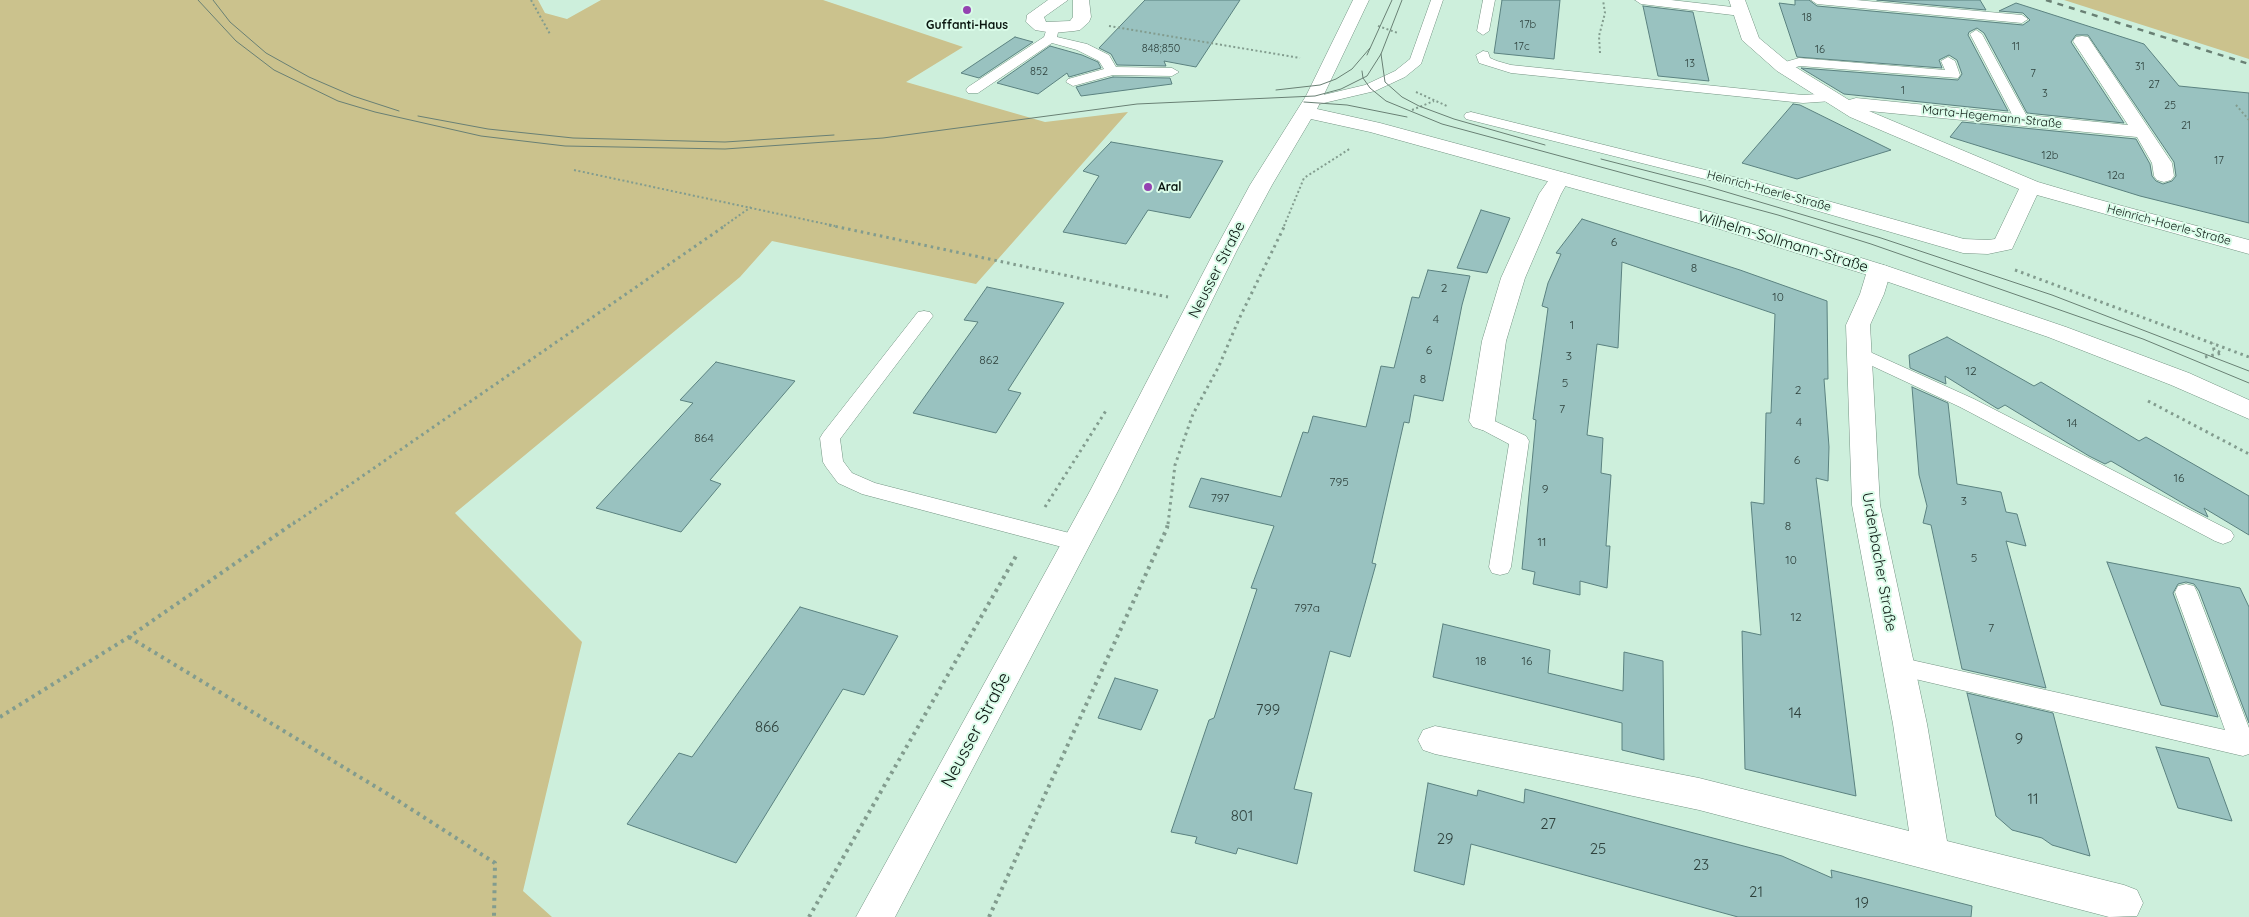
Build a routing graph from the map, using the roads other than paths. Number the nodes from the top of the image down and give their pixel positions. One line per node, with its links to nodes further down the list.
1 (1060, 0): 12 (street)
2 (1081, 0): 12 (street)
3 (1360, 0): 23 (street, Neusser Straße)
4 (1437, 0): 23 (lane)
5 (1489, 0): 11 (lane)
6 (1641, 0): 9 (lane)
7 (1699, 0): 9 (lane)
8 (1817, 0): 10 (lane)
9 (1739, 5): 17 (street, Heinrich-Hoerle-Straße)
10 (2022, 19)
11 (1483, 31)
12 (1051, 33): 18 (lane); 21 (lane)
13 (1976, 34): 25 (lane)
14 (2082, 41): 26 (street)
15 (1483, 55): 22 (lane)
16 (1948, 61): 17 (lane)
17 (1783, 67): 22 (street, Heinrich-Hoerle-Straße)
18 (1112, 71): 19 (lane); 20 (lane)
19 (1172, 72)
20 (1073, 82)
21 (974, 90)
22 (1836, 100): 25 (street, Marta-Hegemann-Straße); 30 (street, Heinrich-Hoerle-Straße)
23 (1308, 107): 28 (street, Wilhelm-Sollmann-Straße); 38 (street, Neusser Straße)
24 (1471, 116): 29 (lane, Heinrich-Hoerle-Straße)
25 (2022, 120): 26 (street, Marta-Hegemann-Straße)
26 (2143, 132): 27 (street)
27 (2164, 176)
28 (1560, 178): 32 (street, Wilhelm-Sollmann-Straße); 36 (street)
29 (1749, 184): 30 (street, Heinrich-Hoerle-Straße)
30 (2031, 186): 31 (street, Heinrich-Hoerle-Straße)
31 (2249, 247)
32 (1879, 271): 34 (street, Urdenbacher Straße); 35 (street, Wilhelm-Sollmann-Straße)
33 (924, 316): 38 (lane)
34 (1859, 353): 37 (lane); 41 (street, Urdenbacher Straße)
35 (2249, 410)
36 (1482, 421): 39 (lane)
37 (2223, 536)
38 (1077, 543): 45 (street, Neusser Straße)
39 (1500, 567)
40 (2186, 592): 41 (lane)
41 (1898, 666): 43 (street, Urdenbacher Straße)
42 (1435, 740): 43 (street)
43 (1931, 854): 44 (street)
44 (2124, 904)
45 (875, 917)

